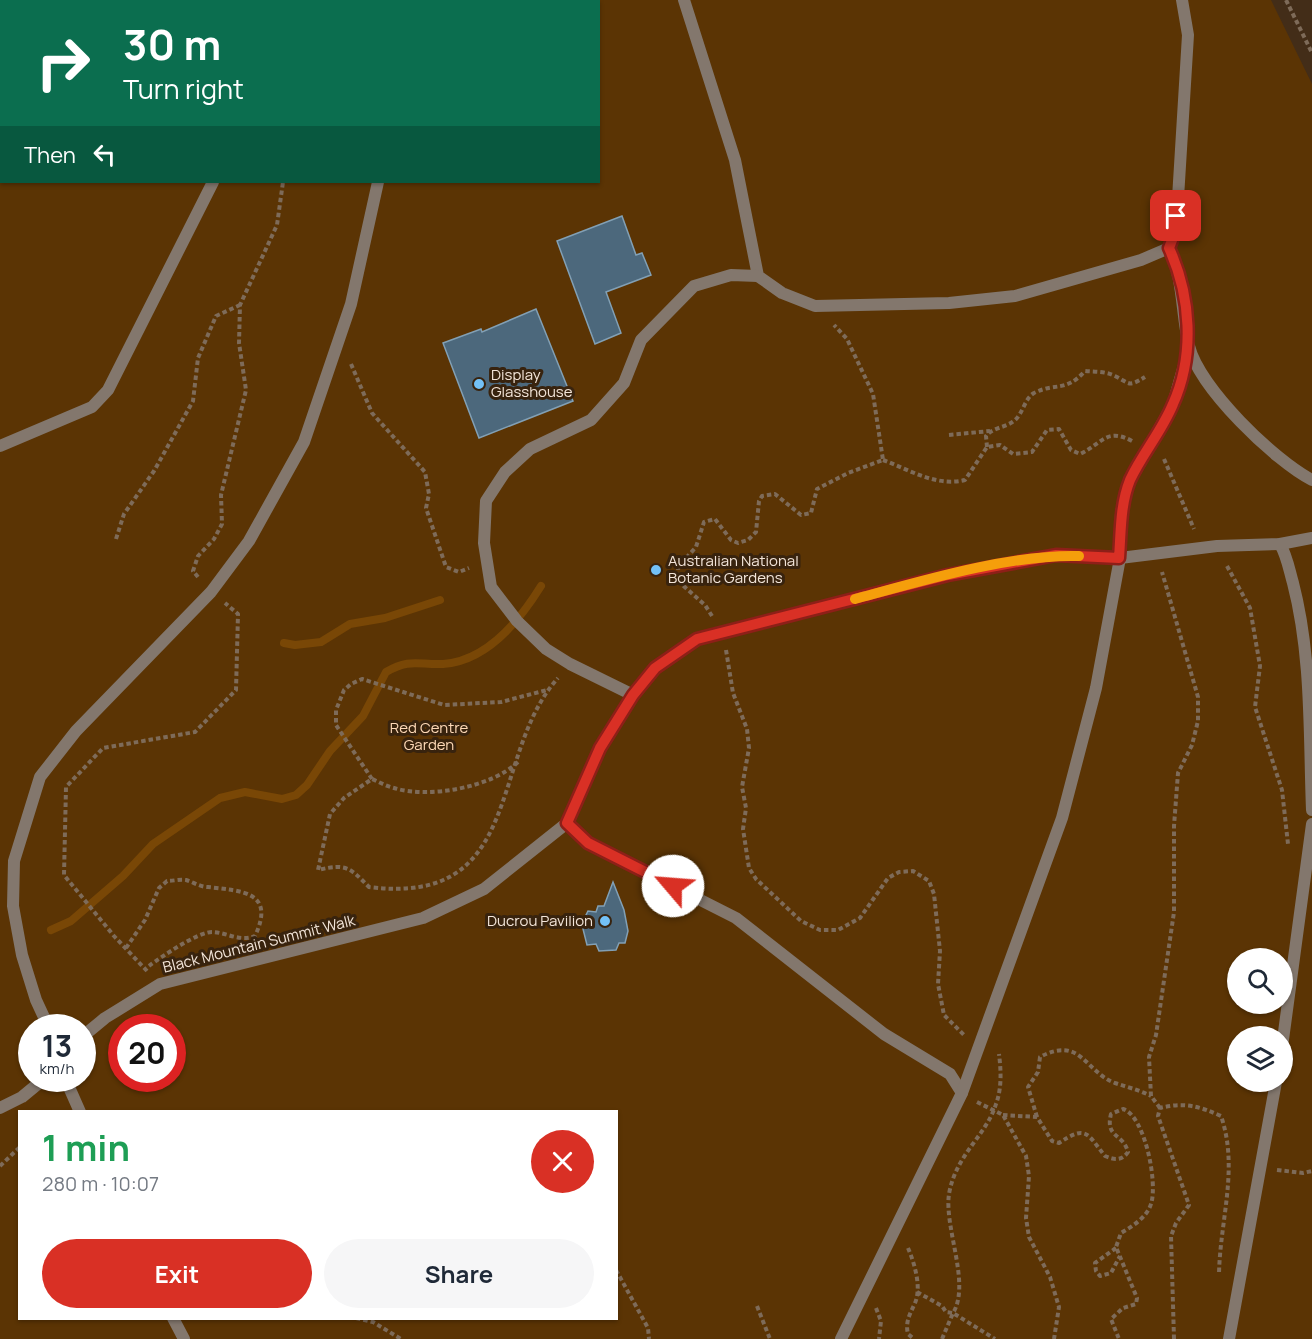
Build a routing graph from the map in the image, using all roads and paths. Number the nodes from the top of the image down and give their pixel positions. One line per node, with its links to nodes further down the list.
1 (684, 0): 9 (lane)
2 (1182, 0): 8 (lane)
3 (1286, 0): 4 (path)
4 (1312, 53)
5 (212, 183): 17 (lane)
6 (283, 183): 10 (path, Black Mountain Summit Walk)
7 (378, 183): 12 (lane)
8 (1169, 248): 11 (lane); 13 (lane)
9 (758, 276): 11 (lane); 28 (lane)
10 (240, 305): 22 (path); 29 (path, Black Mountain Summit Walk)
11 (814, 306): 20 (path)
12 (340, 337): 28 (path); 29 (lane)
13 (1189, 348): 19 (lane); 21 (lane)
14 (1145, 377): 15 (path)
15 (990, 431): 16 (path); 18 (path)
16 (949, 435)
17 (0, 446)
18 (987, 447): 19 (path); 20 (path)
19 (1149, 449): 25 (path); 27 (lane)
20 (883, 460): 30 (path)
21 (1312, 480)
22 (116, 538)
23 (1312, 538): 24 (lane)
24 (1280, 544): 25 (lane); 36 (lane)
25 (1212, 546): 26 (lane); 39 (path)
26 (1157, 554): 27 (lane); 51 (path)
27 (1119, 558): 30 (lane); 46 (lane)
28 (487, 562): 31 (lane)
29 (211, 592): 40 (path, Black Mountain Summit Walk); 43 (lane)
30 (722, 632): 33 (lane); 46 (path)
31 (570, 664): 32 (path); 33 (lane)
32 (547, 690): 34 (path); 35 (path)
33 (633, 695): 37 (lane)
34 (518, 762): 35 (path); 35 (path)
35 (372, 779)
36 (1312, 810)
37 (567, 823): 42 (lane, Black Mountain Summit Walk); 50 (lane)
38 (1312, 824): 45 (lane)
39 (1288, 849)
40 (126, 948): 41 (path, Black Mountain Summit Walk); 41 (path)
41 (145, 969): 42 (path, Black Mountain Summit Walk)
42 (160, 984): 44 (lane)
43 (42, 1014)
44 (96, 1025)
45 (1285, 1026)
46 (981, 1041): 50 (lane); 55 (path)
47 (28, 1092): 52 (lane)
48 (71, 1092): 54 (lane)
49 (1274, 1092): 60 (lane)
50 (962, 1093): 62 (lane)
51 (1151, 1096): 53 (path); 57 (path)
52 (0, 1108)
53 (1160, 1108): 66 (path); 83 (path)
54 (79, 1110)
55 (993, 1111): 56 (path); 69 (path)
56 (1003, 1115): 57 (path); 81 (path)
57 (1037, 1117): 63 (path)
58 (18, 1149): 59 (path)
59 (0, 1166)
60 (1260, 1168): 61 (path); 84 (lane)
61 (1312, 1171)
62 (896, 1227): 67 (path); 77 (lane)
63 (1116, 1247): 64 (path); 64 (path)
64 (1121, 1255): 82 (path)
65 (618, 1274): 72 (path)
66 (1219, 1281)
67 (917, 1292): 69 (path); 78 (path)
68 (757, 1306): 76 (path)
69 (953, 1313): 79 (path); 80 (path)
70 (175, 1320): 73 (lane)
71 (364, 1320): 74 (path)
72 (649, 1336): 75 (path)
73 (184, 1339)
74 (401, 1339)
75 (645, 1339)
76 (770, 1339)
77 (841, 1339)
78 (914, 1339)
79 (942, 1339)
80 (995, 1339)
81 (1054, 1339)
82 (1119, 1339)
83 (1174, 1339)
84 (1229, 1339)

